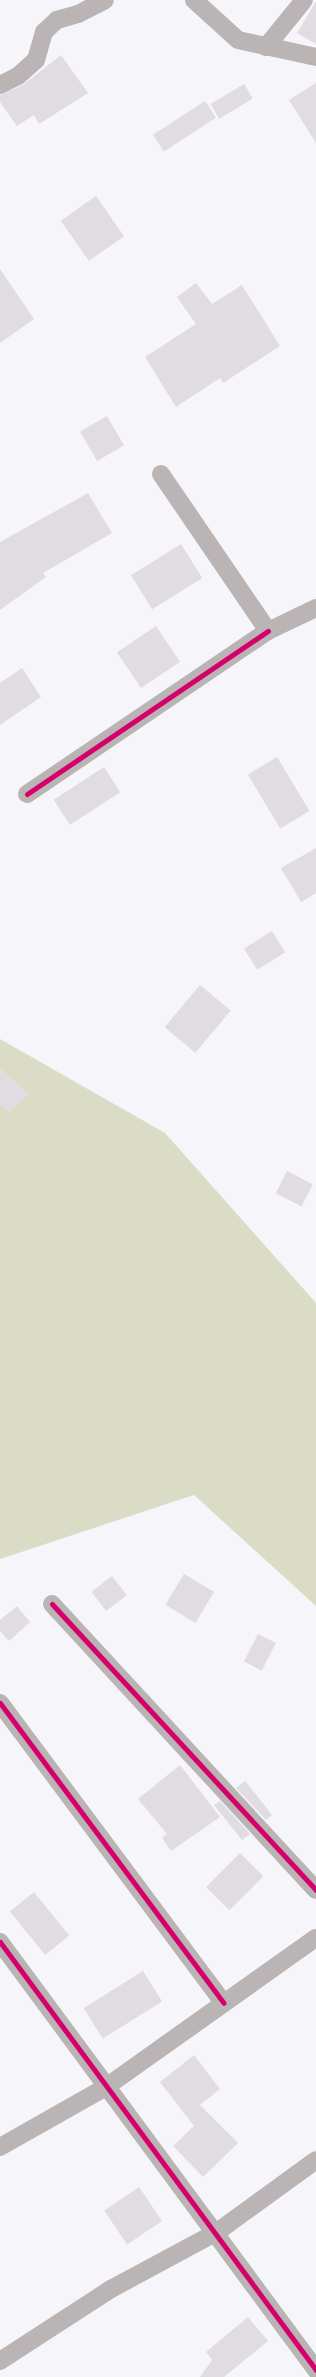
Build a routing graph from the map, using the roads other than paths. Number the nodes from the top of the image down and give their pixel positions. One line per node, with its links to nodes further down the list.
1 (105, 0): 6 (street)
2 (194, 0): 4 (street)
3 (304, 0): 4 (street)
4 (266, 47): 5 (street)
5 (316, 57)
6 (0, 85)
7 (161, 474): 9 (street)
8 (316, 608): 9 (street)
9 (268, 631): 10 (street)
10 (27, 794)
11 (52, 1604): 13 (street)
12 (0, 1703): 16 (street)
13 (316, 1890)
14 (316, 1938): 16 (street)
15 (0, 1942): 17 (street)
16 (224, 2003): 17 (street)
17 (106, 2086): 18 (street); 20 (street)
18 (0, 2147)
19 (316, 2160): 20 (street)
20 (217, 2232): 21 (street); 22 (street)
21 (0, 2361)
22 (316, 2370)

